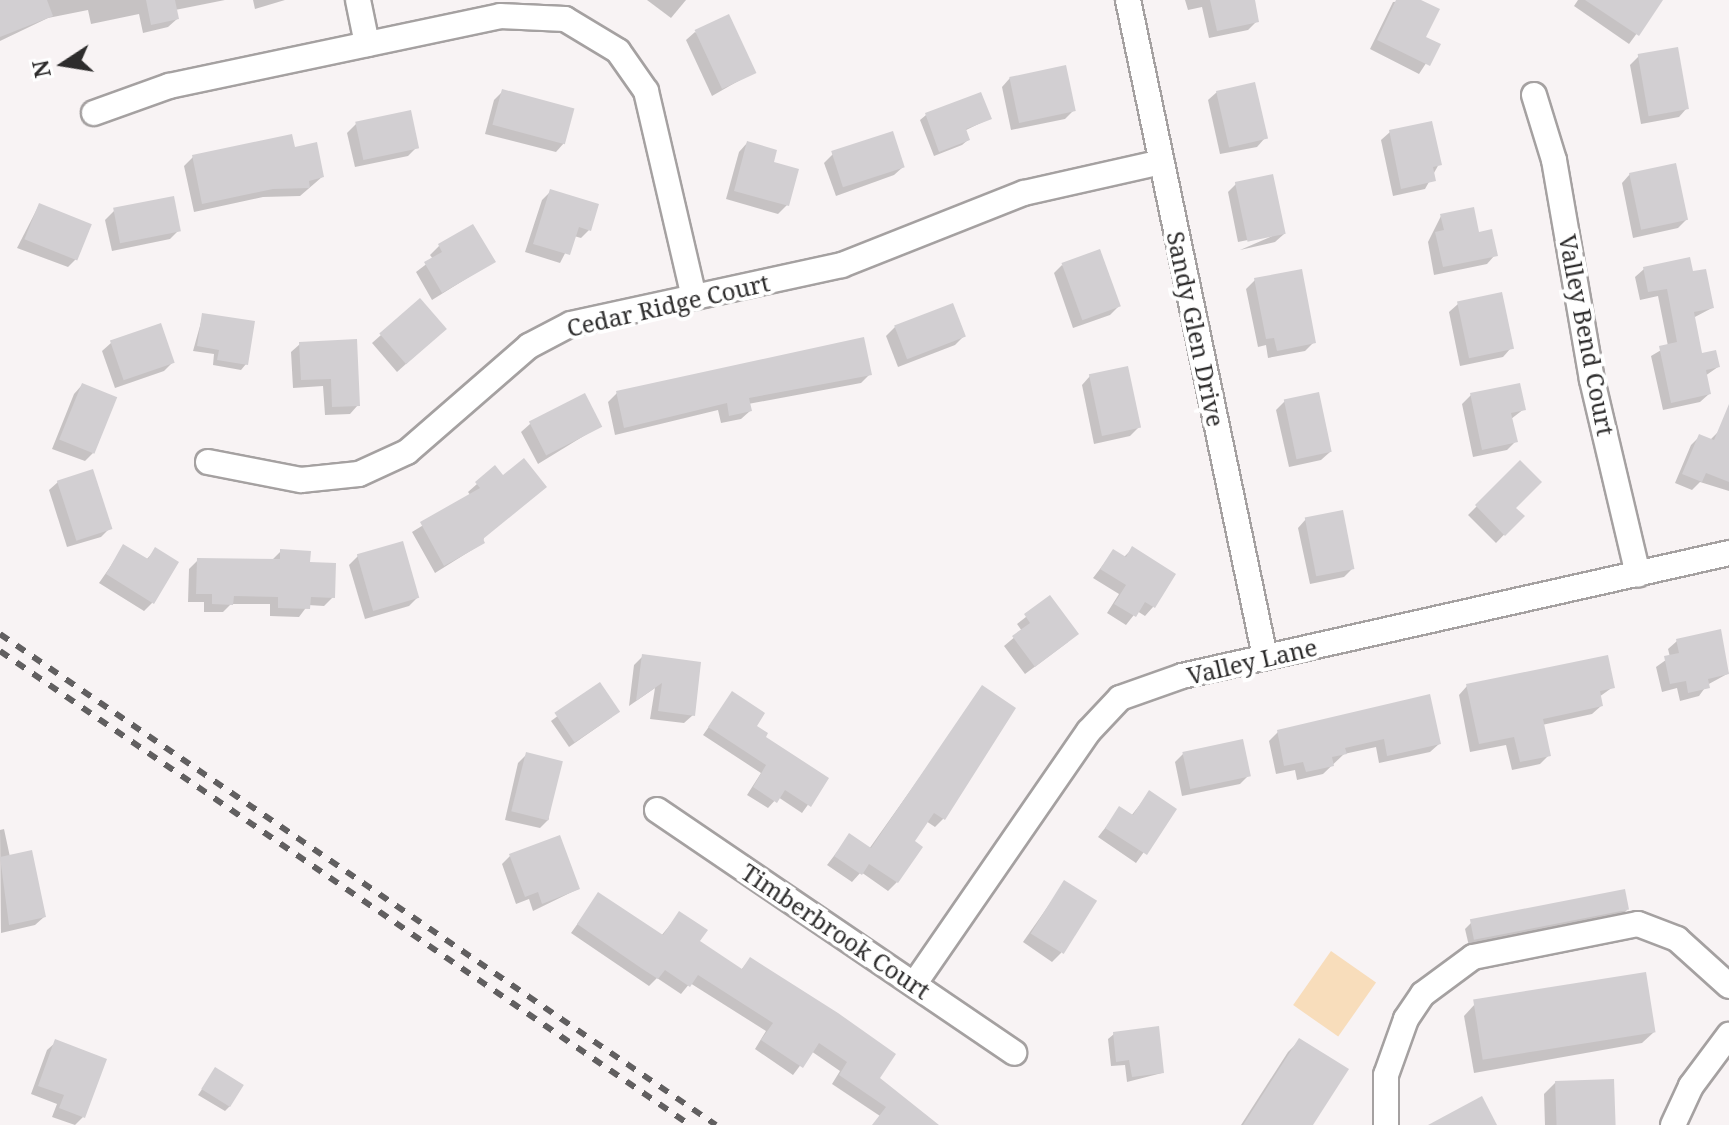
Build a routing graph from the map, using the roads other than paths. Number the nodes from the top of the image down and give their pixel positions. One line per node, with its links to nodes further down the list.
1 (358, 0): 3 (street)
2 (1128, 0): 6 (street, Sandy Glen Drive)
3 (367, 44): 5 (street); 7 (street)
4 (1534, 95): 10 (street, Valley Bend Court)
5 (94, 113)
6 (1162, 162): 7 (street, Cedar Ridge Court); 11 (street, Sandy Glen Drive)
7 (694, 298): 8 (street, Cedar Ridge Court)
8 (208, 462)
9 (1729, 553): 10 (street, Valley Lane)
10 (1638, 575): 11 (street, Valley Lane)
11 (1265, 657): 13 (street, Valley Lane)
12 (657, 810): 13 (street, Timberbrook Court)
13 (915, 983): 16 (street, Timberbrook Court)
14 (1729, 986): 17 (street)
15 (1729, 1035): 18 (street)
16 (1014, 1053)
17 (1386, 1125)
18 (1673, 1125)

